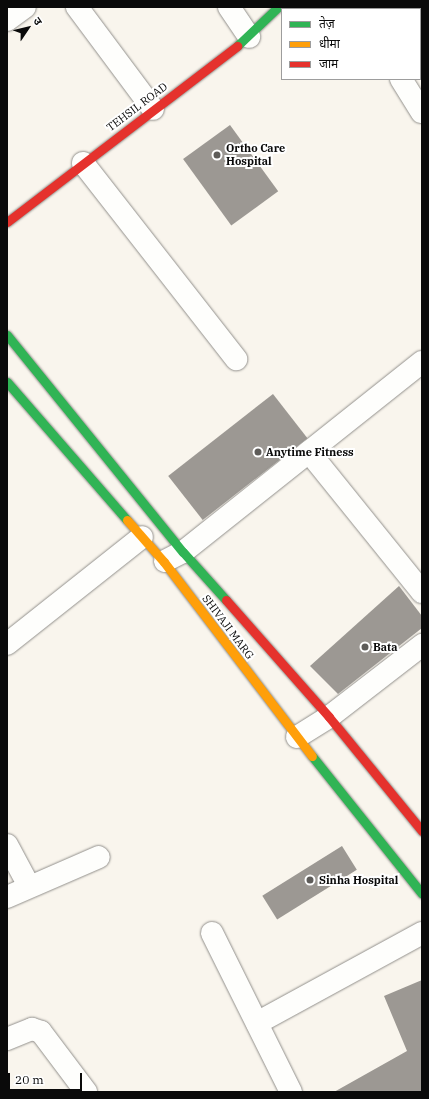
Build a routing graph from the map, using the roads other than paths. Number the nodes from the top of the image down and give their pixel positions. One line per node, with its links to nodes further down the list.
1 (25, 7): 5 (street)
2 (77, 7): 8 (street)
3 (229, 7): 6 (street)
4 (278, 7): 6 (main road, TEHSIL ROAD)
5 (7, 20)
6 (249, 37): 8 (main road, TEHSIL ROAD)
7 (402, 80): 9 (street)
8 (153, 109): 10 (main road, TEHSIL ROAD)
9 (422, 112)
10 (83, 163): 11 (main road, TEHSIL ROAD); 13 (street)
11 (7, 222)
12 (7, 335): 18 (main road, SHIVAJI MARG)
13 (236, 359)
14 (422, 362): 16 (street)
15 (7, 382): 17 (main road, SHIVAJI MARG)
16 (309, 452): 18 (street); 20 (street)
17 (142, 537): 19 (main road, SHIVAJI MARG); 21 (street)
18 (183, 552): 19 (street); 23 (main road, SHIVAJI MARG)
19 (164, 562): 24 (main road, SHIVAJI MARG)
20 (422, 592)
21 (7, 644)
22 (422, 645): 23 (street)
23 (329, 717): 24 (street); 25 (main road, SHIVAJI MARG)
24 (297, 737): 29 (main road, SHIVAJI MARG)
25 (422, 831)
26 (7, 845): 28 (street)
27 (98, 857): 28 (street)
28 (29, 886): 30 (street)
29 (422, 894)
30 (7, 897)
31 (212, 933): 33 (street)
32 (422, 933): 33 (street)
33 (257, 1023): 36 (street)
34 (7, 1039): 35 (street)
35 (86, 1092)
36 (291, 1092)

